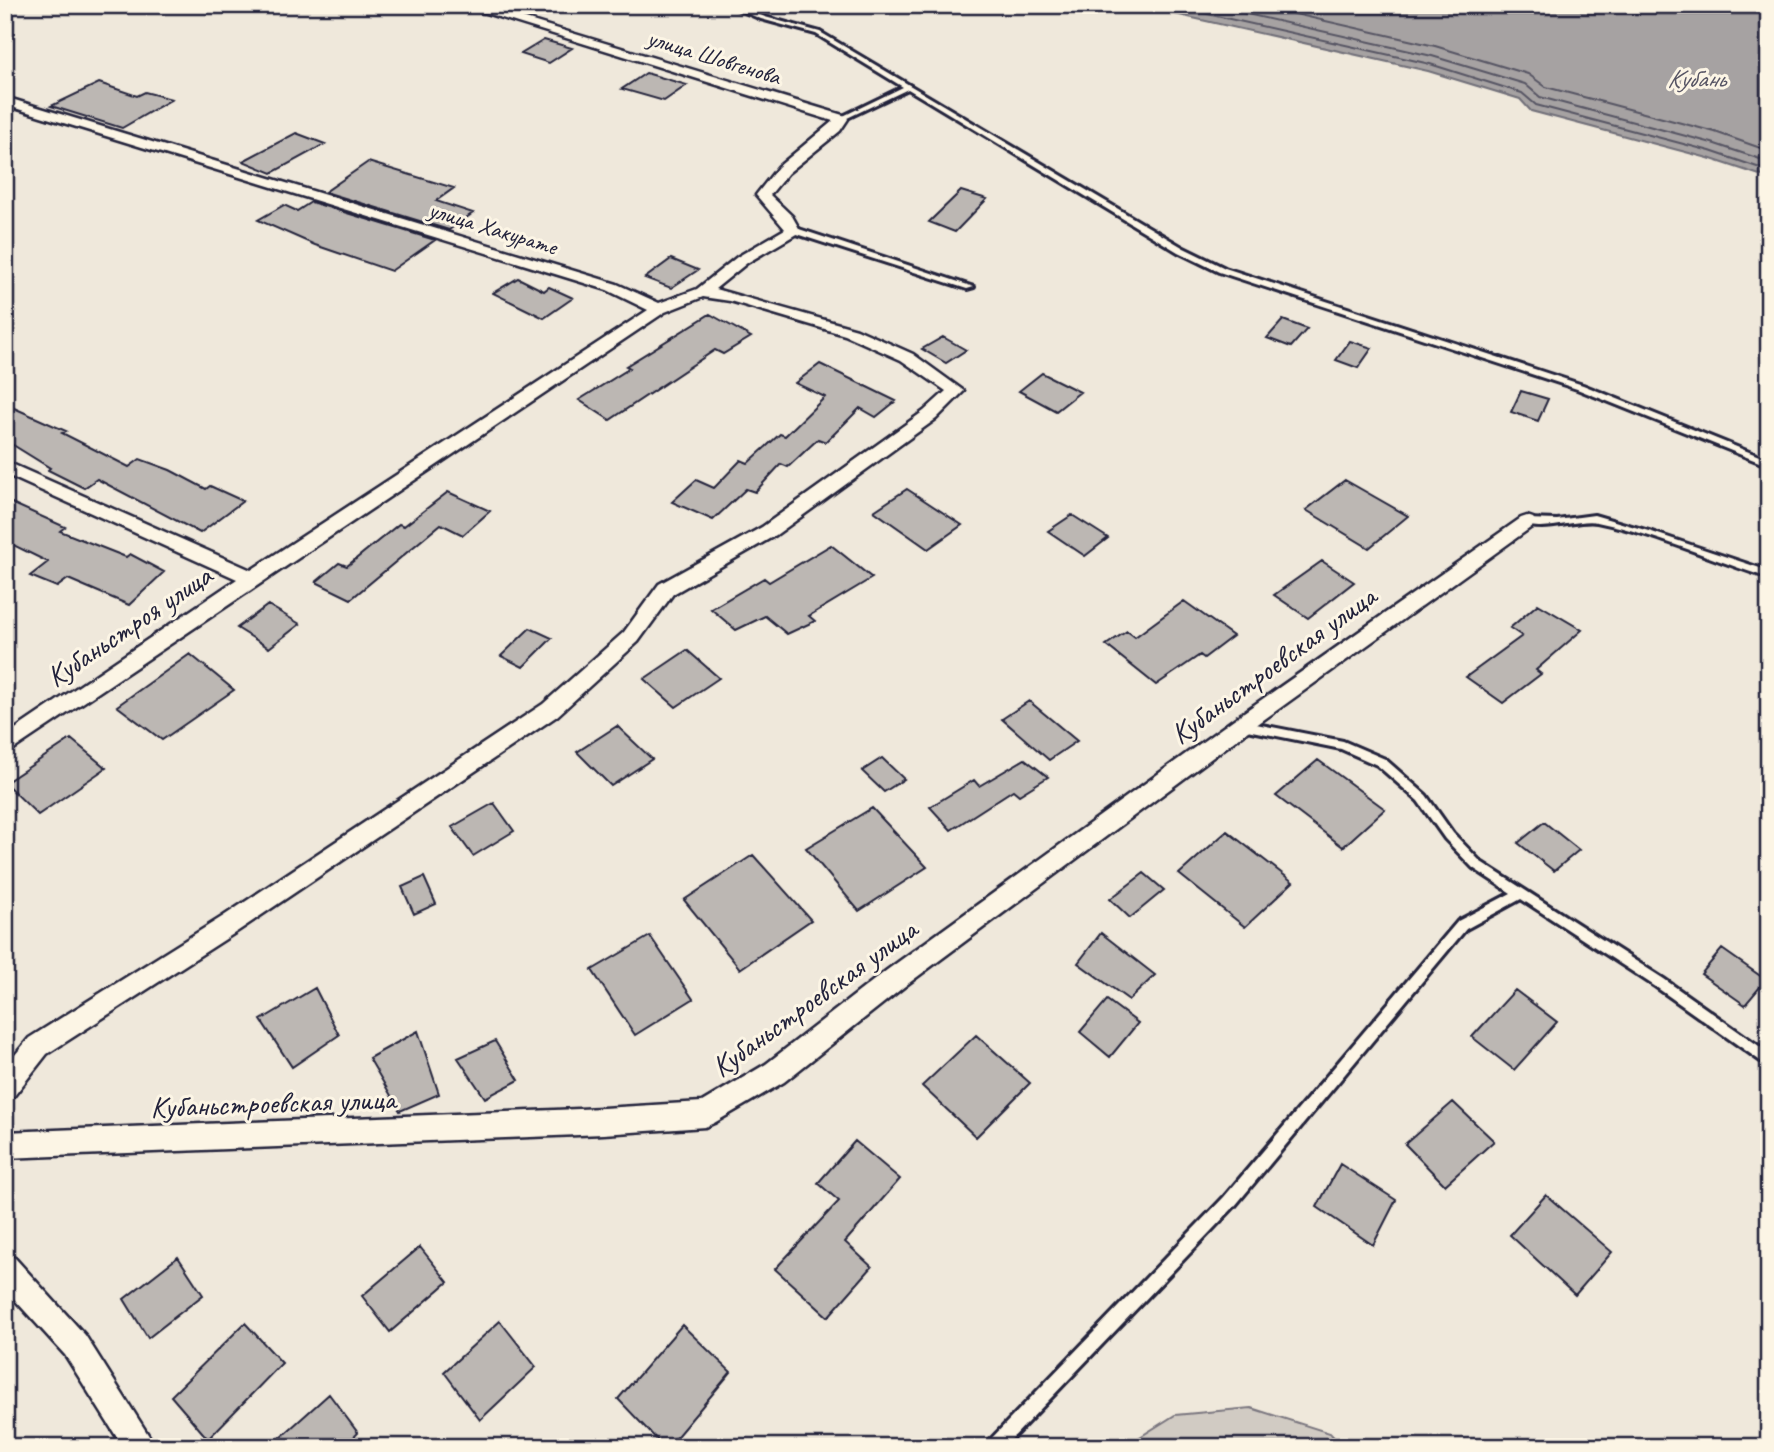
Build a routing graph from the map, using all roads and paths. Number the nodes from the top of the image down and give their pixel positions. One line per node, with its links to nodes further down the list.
1 (466, 5): 5 (street, улица Шовгенова)
2 (731, 5): 3 (lane)
3 (908, 88): 5 (lane); 10 (lane)
4 (5, 101): 9 (street, улица Хакурате)
5 (841, 119): 6 (street)
6 (793, 230): 7 (lane); 8 (street)
7 (970, 287)
8 (702, 292): 9 (street); 19 (street)
9 (659, 309): 14 (street, Кубаньстроя улица)
10 (1769, 464)
11 (5, 467): 14 (street)
12 (1527, 522): 13 (lane); 15 (street, Кубаньстроевская улица)
13 (1769, 575)
14 (252, 578): 16 (street, Кубаньстроя улица)
15 (1241, 725): 17 (lane); 20 (street, Кубаньстроевская улица)
16 (5, 747)
17 (1522, 893): 18 (lane); 23 (lane)
18 (1769, 1061)
19 (5, 1087)
20 (5, 1145)
21 (5, 1268): 22 (street)
22 (141, 1447)
23 (993, 1447)

